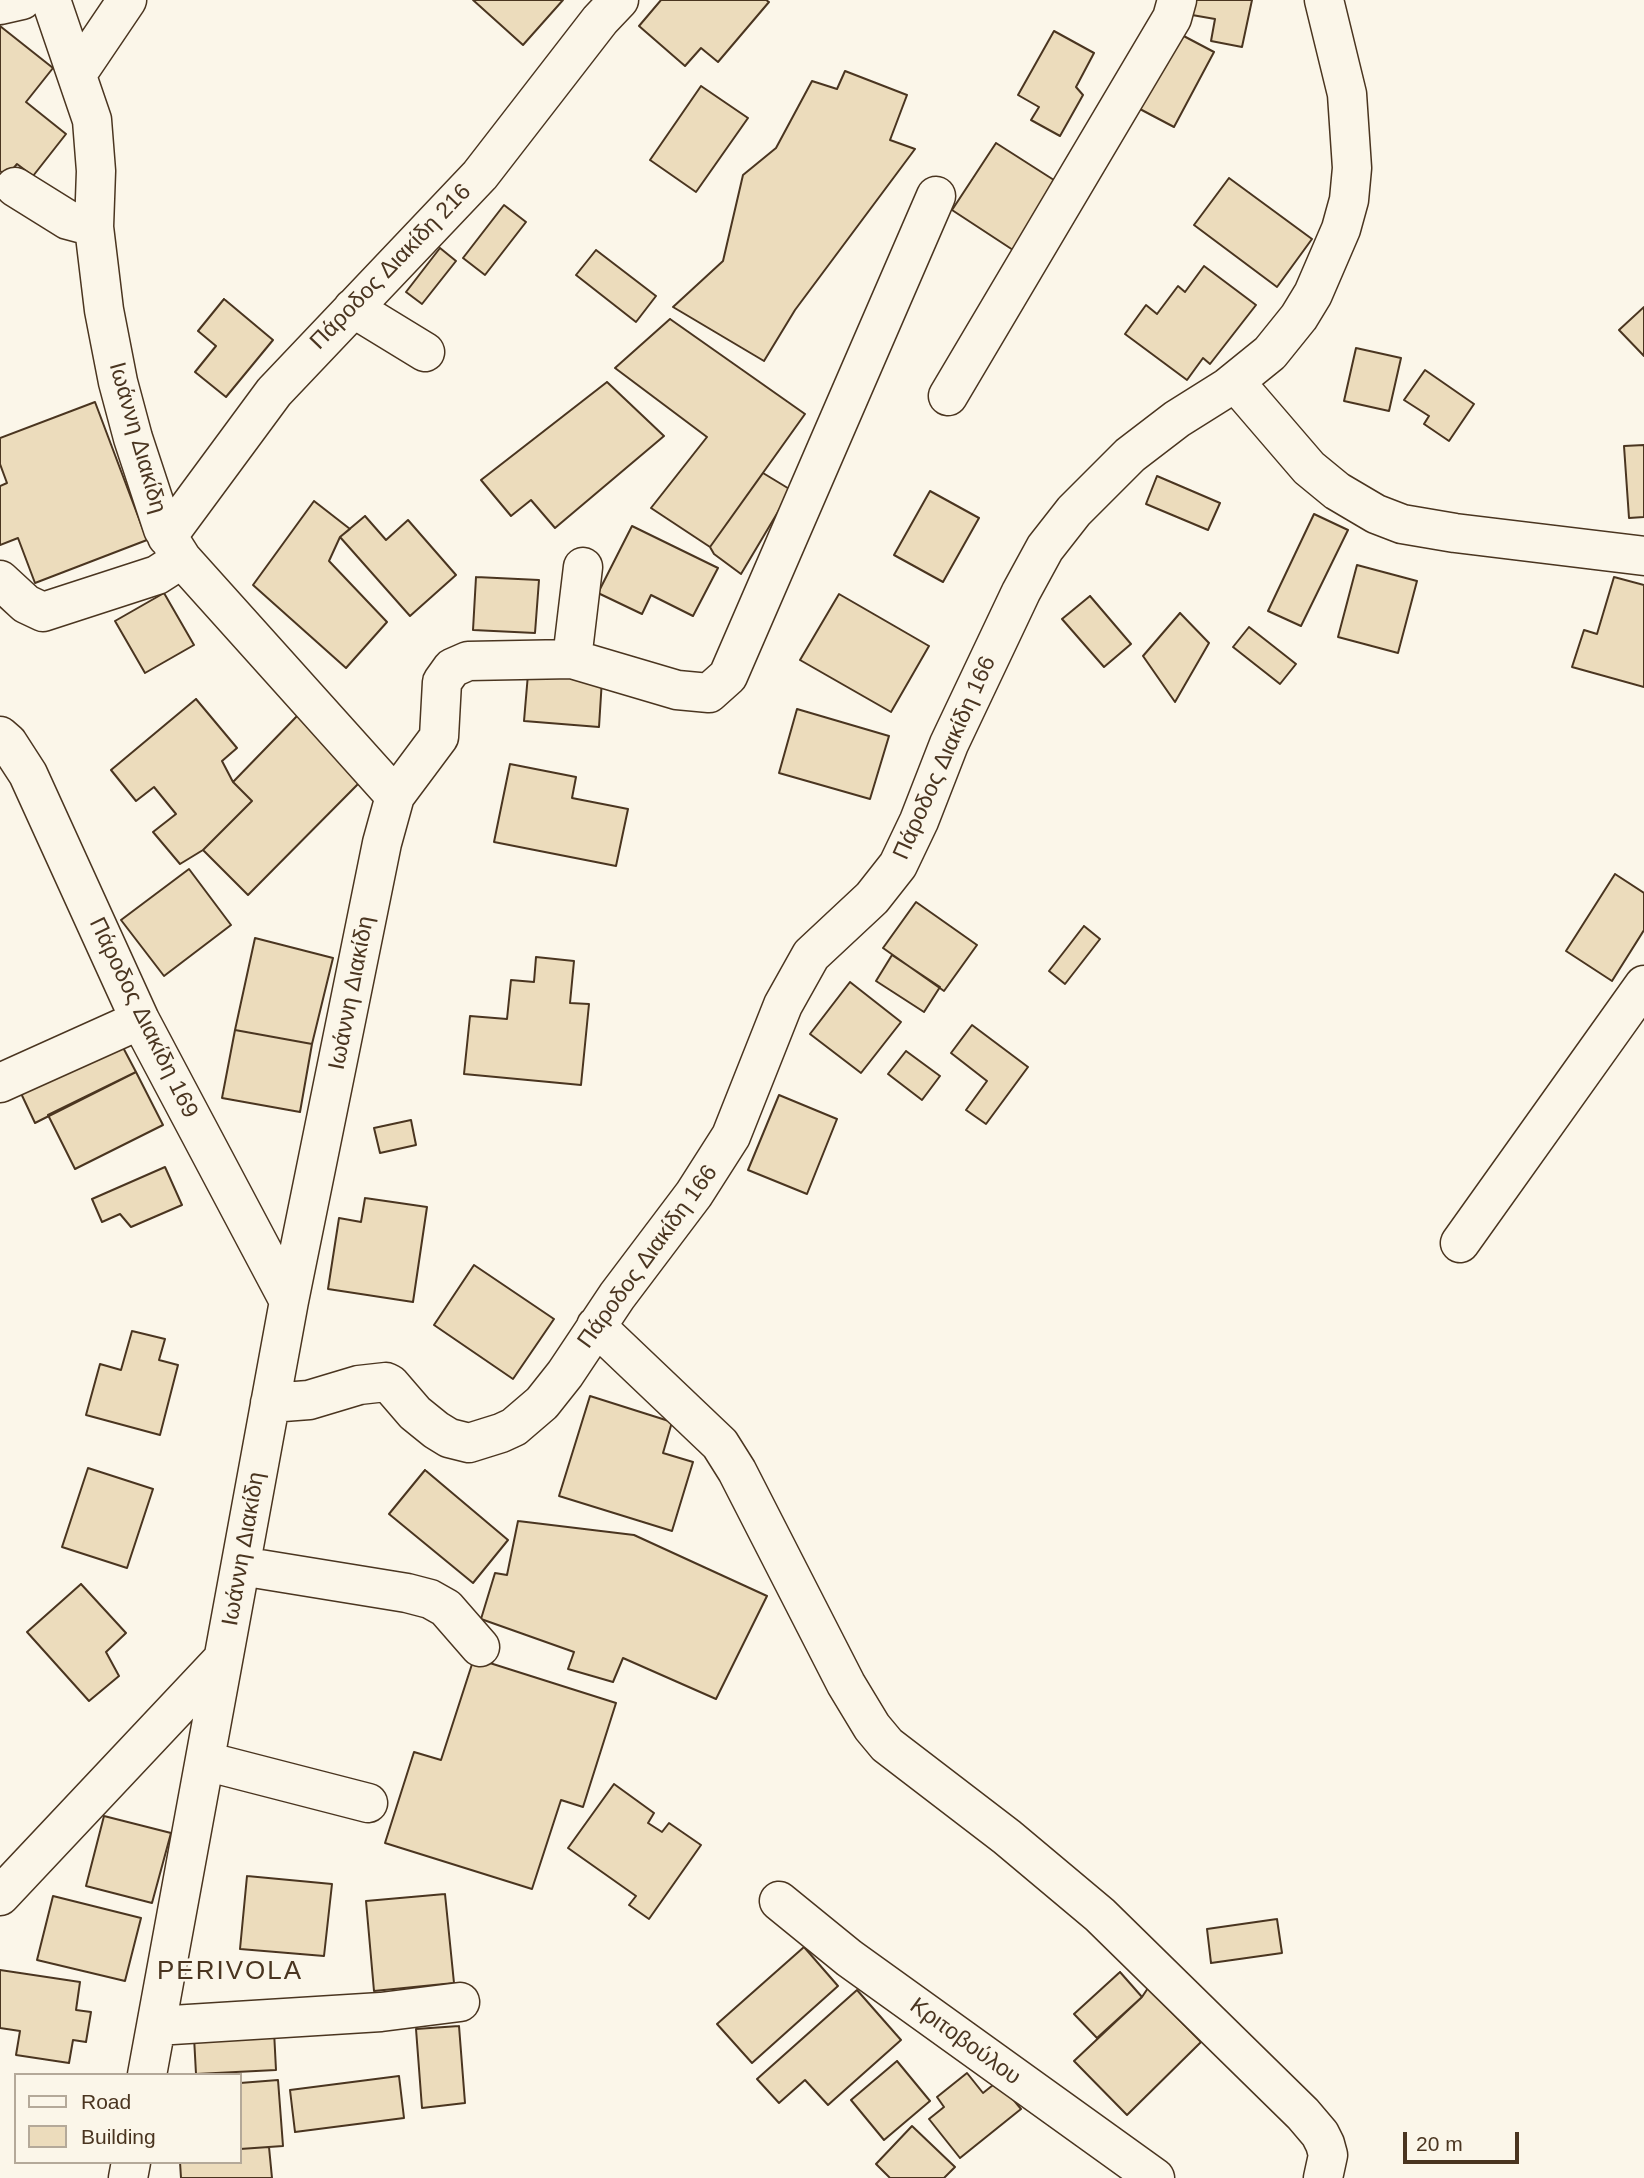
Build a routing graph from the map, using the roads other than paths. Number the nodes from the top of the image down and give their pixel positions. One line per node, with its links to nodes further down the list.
1 (22, 0): 7 (street)
2 (51, 0): 8 (street, Ιωάννη Διακίδη)
3 (127, 0): 8 (street)
4 (619, 0): 12 (street, Πάροδος Διακίδη 216)
5 (1177, 0): 15 (street)
6 (1324, 0): 14 (street, Πάροδος Διακίδη 166)
7 (0, 5)
8 (77, 74): 11 (street, Ιωάννη Διακίδη)
9 (15, 187): 11 (street)
10 (936, 196): 20 (street)
11 (94, 227): 16 (street, Ιωάννη Διακίδη)
12 (353, 308): 13 (street); 16 (street, Πάροδος Διακίδη 216)
13 (425, 352)
14 (1235, 382): 17 (street); 28 (street, Πάροδος Διακίδη 166)
15 (948, 396)
16 (174, 548): 19 (street); 22 (street, Ιωάννη Διακίδη)
17 (1644, 556)
18 (583, 567): 20 (street)
19 (0, 580)
20 (572, 659): 22 (street)
21 (0, 736): 24 (street, Πάροδος Διακίδη 169)
22 (396, 796): 27 (street, Ιωάννη Διακίδη)
23 (1644, 985): 26 (street)
24 (140, 1020): 25 (street); 27 (street, Πάροδος Διακίδη 169)
25 (0, 1083)
26 (1460, 1243)
27 (289, 1301): 29 (street, Ιωάννη Διακίδη)
28 (596, 1326): 29 (street, Πάροδος Διακίδη 166); 41 (street)
29 (270, 1403): 30 (street, Ιωάννη Διακίδη)
30 (241, 1566): 31 (street); 32 (street, Ιωάννη Διακίδη)
31 (480, 1647)
32 (223, 1659): 33 (street, Ιωάννη Διακίδη); 35 (street)
33 (205, 1761): 34 (street); 38 (street, Ιωάννη Διακίδη)
34 (369, 1803)
35 (0, 1896)
36 (779, 1901): 40 (street, Κριτοβούλου)
37 (460, 2002): 38 (street)
38 (156, 2026): 39 (street, Ιωάννη Διακίδη)
39 (147, 2073)
40 (1155, 2178)
41 (1323, 2178)

